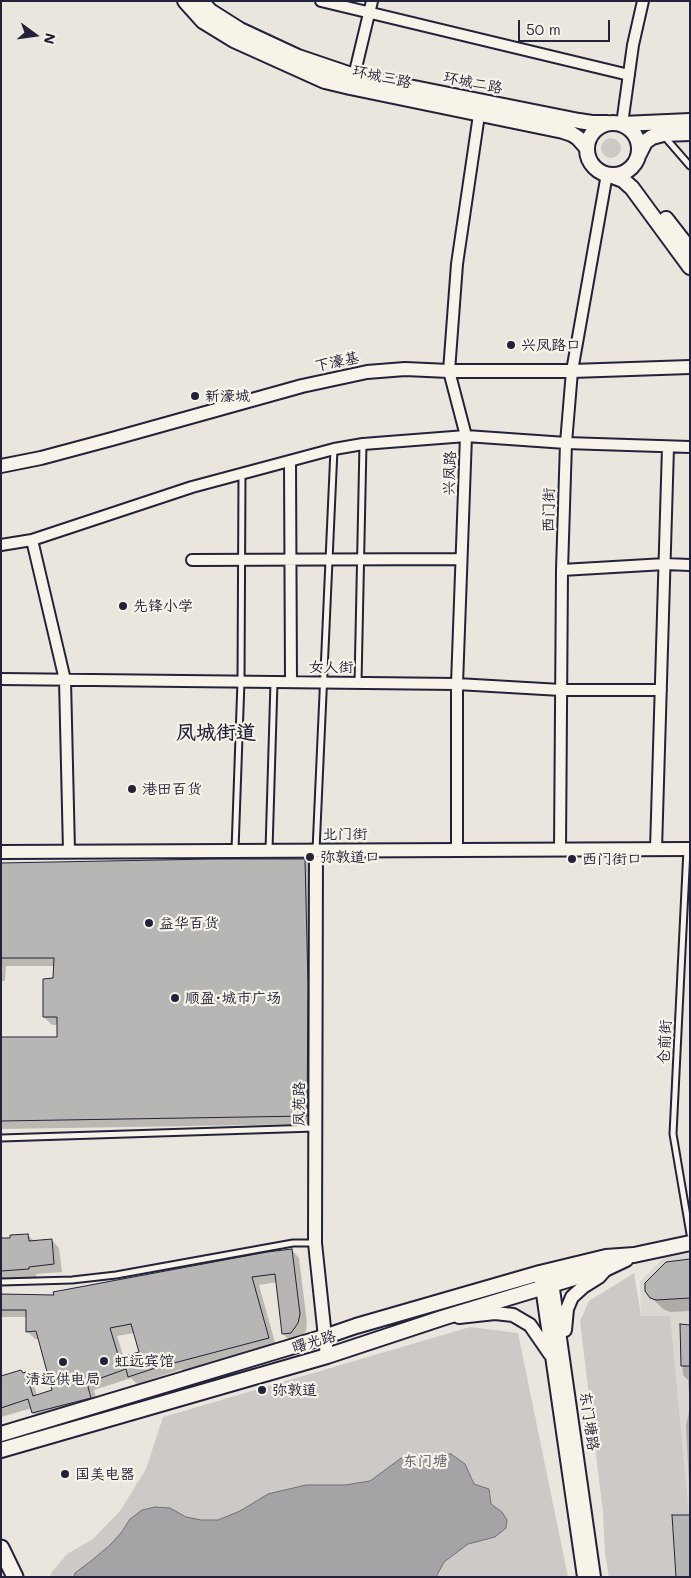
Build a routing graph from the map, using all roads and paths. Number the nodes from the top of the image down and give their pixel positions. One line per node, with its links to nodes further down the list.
1 (185, 1): 9 (main road, 环城三路)
2 (201, 1): 8 (main road, 环城二路)
3 (321, 1): 6 (street)
4 (372, 1): 6 (street)
5 (643, 1): 7 (street)
6 (369, 13): 7 (street); 8 (street)
7 (628, 75): 12 (street)
8 (354, 76): 9 (main road, 环城二路)
9 (480, 108): 11 (main road, 环城二路); 15 (main road, 环城三路); 22 (street, 兴凤路)
10 (690, 122): 12 (main road)
11 (607, 123): 12 (main road); 15 (main road)
12 (622, 124): 16 (main road)
13 (690, 133): 14 (main road)
14 (663, 134): 16 (main road); 17 (lane)
15 (587, 148): 18 (main road)
16 (637, 157): 18 (main road); 19 (main road)
17 (690, 166)
18 (607, 174): 20 (main road); 23 (street, 西门街)
19 (690, 250)
20 (690, 267)
21 (690, 367): 23 (street, 下濠基)
22 (449, 371): 23 (street, 下濠基); 24 (street, 兴凤路); 31 (street, 下濠基)
23 (572, 371): 25 (street, 西门街)
24 (466, 436): 25 (street); 26 (street); 35 (street, 兴凤路)
25 (566, 443): 27 (street); 43 (street, 西门街)
26 (363, 444): 29 (street); 40 (lane)
27 (668, 446): 28 (street); 41 (street)
28 (690, 447)
29 (334, 449): 30 (street); 39 (lane)
30 (290, 461): 32 (street); 38 (street)
31 (1, 466)
32 (242, 474): 33 (street); 37 (lane)
33 (32, 540): 34 (street); 45 (street)
34 (1, 545)
35 (462, 559): 40 (street); 51 (street, 兴凤路)
36 (192, 560): 37 (street)
37 (242, 560): 38 (street); 46 (lane)
38 (290, 560): 39 (street); 48 (street)
39 (329, 560): 40 (street); 49 (lane)
40 (361, 560): 50 (lane)
41 (665, 564): 42 (street); 43 (street); 53 (street)
42 (690, 565)
43 (562, 570): 52 (street, 西门街)
44 (1, 680): 45 (street, 女人街)
45 (65, 680): 46 (street, 女人街); 61 (street)
46 (241, 681): 47 (street, 女人街); 57 (lane)
47 (274, 682): 48 (street, 女人街); 58 (lane)
48 (291, 682): 49 (street, 女人街)
49 (323, 682): 50 (street, 女人街); 59 (lane)
50 (358, 682): 51 (street, 女人街)
51 (457, 684): 52 (street, 女人街); 60 (street, 兴凤路)
52 (561, 690): 53 (street, 女人街); 54 (street, 西门街)
53 (661, 690): 55 (street)
54 (560, 849): 55 (street, 北门街); 60 (street, 北门街)
55 (656, 849): 56 (street, 北门街)
56 (688, 849): 65 (lane, 仓前街)
57 (235, 850): 58 (street, 北门街); 61 (street, 北门街)
58 (269, 850): 59 (street, 北门街)
59 (316, 850): 60 (street, 北门街); 63 (street, 凤苑路)
60 (457, 850)
61 (69, 851): 62 (street, 北门街)
62 (1, 852)
63 (315, 1128): 64 (lane); 66 (street, 凤苑路)
64 (1, 1138)
65 (690, 1234)
66 (315, 1242): 71 (lane); 74 (street, 凤苑路)
67 (690, 1243): 68 (main road, 曙光路)
68 (634, 1255): 69 (main road, 曙光路); 70 (main road, 曙光路)
69 (608, 1268): 72 (main road, 曙光路); 76 (street)
70 (545, 1272): 72 (street, 东门塘路); 74 (main road, 曙光路)
71 (1, 1282)
72 (548, 1286): 73 (main road, 曙光路); 76 (street, 东门塘路)
73 (442, 1318): 75 (main road, 曙光路); 76 (street)
74 (324, 1337): 75 (street, 凤苑路); 77 (main road, 曙光路)
75 (327, 1356): 78 (main road, 曙光路)
76 (558, 1358): 83 (street, 东门塘路); 84 (street, 东门塘路)
77 (1, 1434)
78 (19, 1445): 79 (main road, 曙光路); 80 (main road)
79 (1, 1450)
80 (1, 1462)
81 (1, 1548): 82 (main road)
82 (15, 1577)
83 (584, 1577)
84 (594, 1577)

